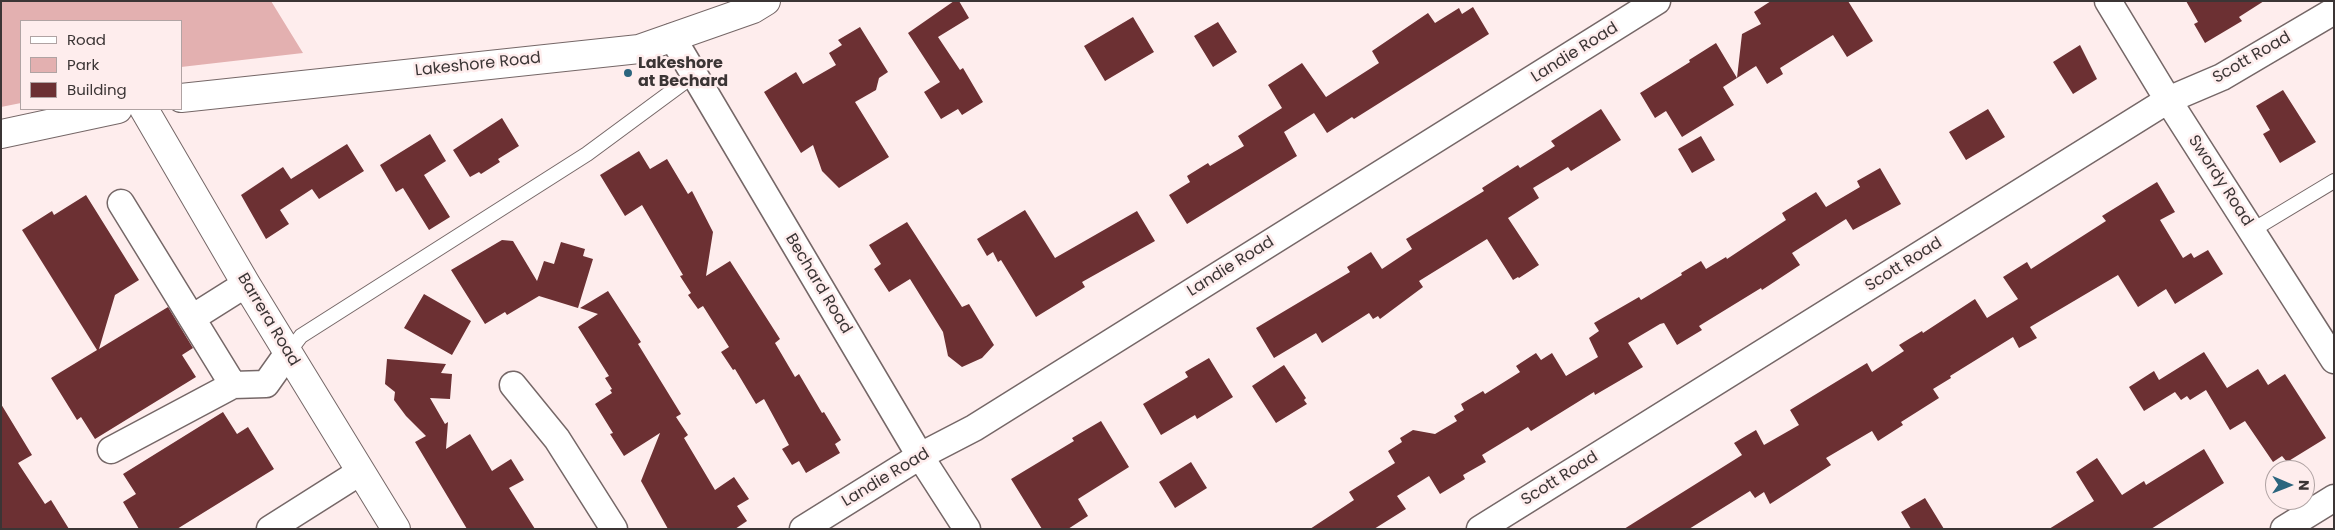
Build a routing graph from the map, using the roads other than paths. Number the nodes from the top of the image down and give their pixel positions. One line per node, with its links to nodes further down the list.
1 (766, 1): 5 (main road, Lakeshore Road)
2 (1657, 1): 22 (street, Landie Road)
3 (2108, 1): 8 (street, Swordy Road)
4 (2334, 11): 8 (street, Scott Road)
5 (672, 37): 6 (street, Bechard Road); 7 (main road, Lakeshore Road)
6 (694, 75): 18 (lane); 22 (street, Bechard Road)
7 (182, 98)
8 (2168, 100): 14 (street, Swordy Road); 30 (street, Scott Road)
9 (113, 110): 11 (main road)
10 (145, 110): 15 (main road, Barrera Road)
11 (1, 134)
12 (2334, 181): 14 (lane)
13 (121, 202): 16 (street)
14 (2251, 231): 17 (street, Swordy Road)
15 (246, 284): 16 (street); 18 (main road, Barrera Road)
16 (192, 318): 19 (street)
17 (2332, 352)
18 (288, 354): 19 (street); 23 (main road, Barrera Road)
19 (233, 385): 21 (street)
20 (513, 385): 27 (street)
21 (111, 450)
22 (920, 456): 28 (street, Landie Road); 29 (street, Bechard Road)
23 (360, 472): 25 (street); 26 (main road, Barrera Road)
24 (2334, 498): 31 (street)
25 (270, 529)
26 (396, 529)
27 (614, 529)
28 (803, 529)
29 (967, 529)
30 (1480, 529)
31 (2284, 529)

